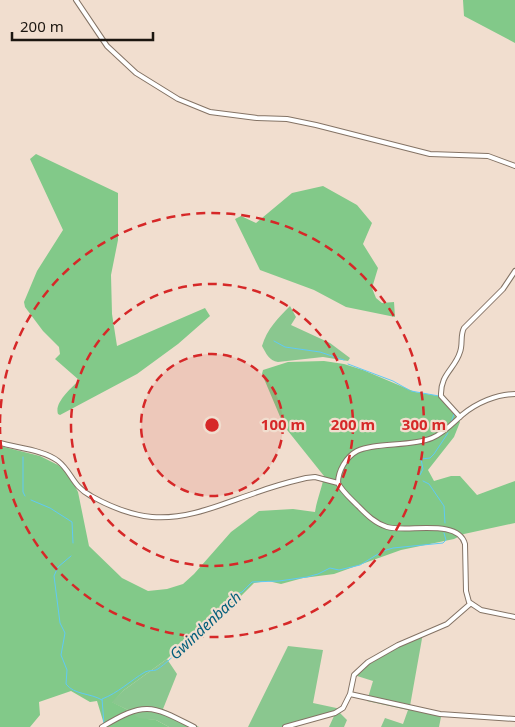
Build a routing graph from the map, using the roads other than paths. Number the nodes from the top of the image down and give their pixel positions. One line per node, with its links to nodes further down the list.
1 (76, 0): 2 (street)
2 (515, 166)
3 (515, 271): 5 (street)
4 (515, 394): 5 (street)
5 (460, 417): 7 (street)
6 (0, 443): 7 (street)
7 (338, 483): 8 (street)
8 (470, 604): 9 (street); 10 (street)
9 (515, 617)
10 (350, 694): 11 (street); 14 (street)
11 (515, 719)
12 (102, 727): 13 (street)
13 (194, 727)
14 (285, 727)

